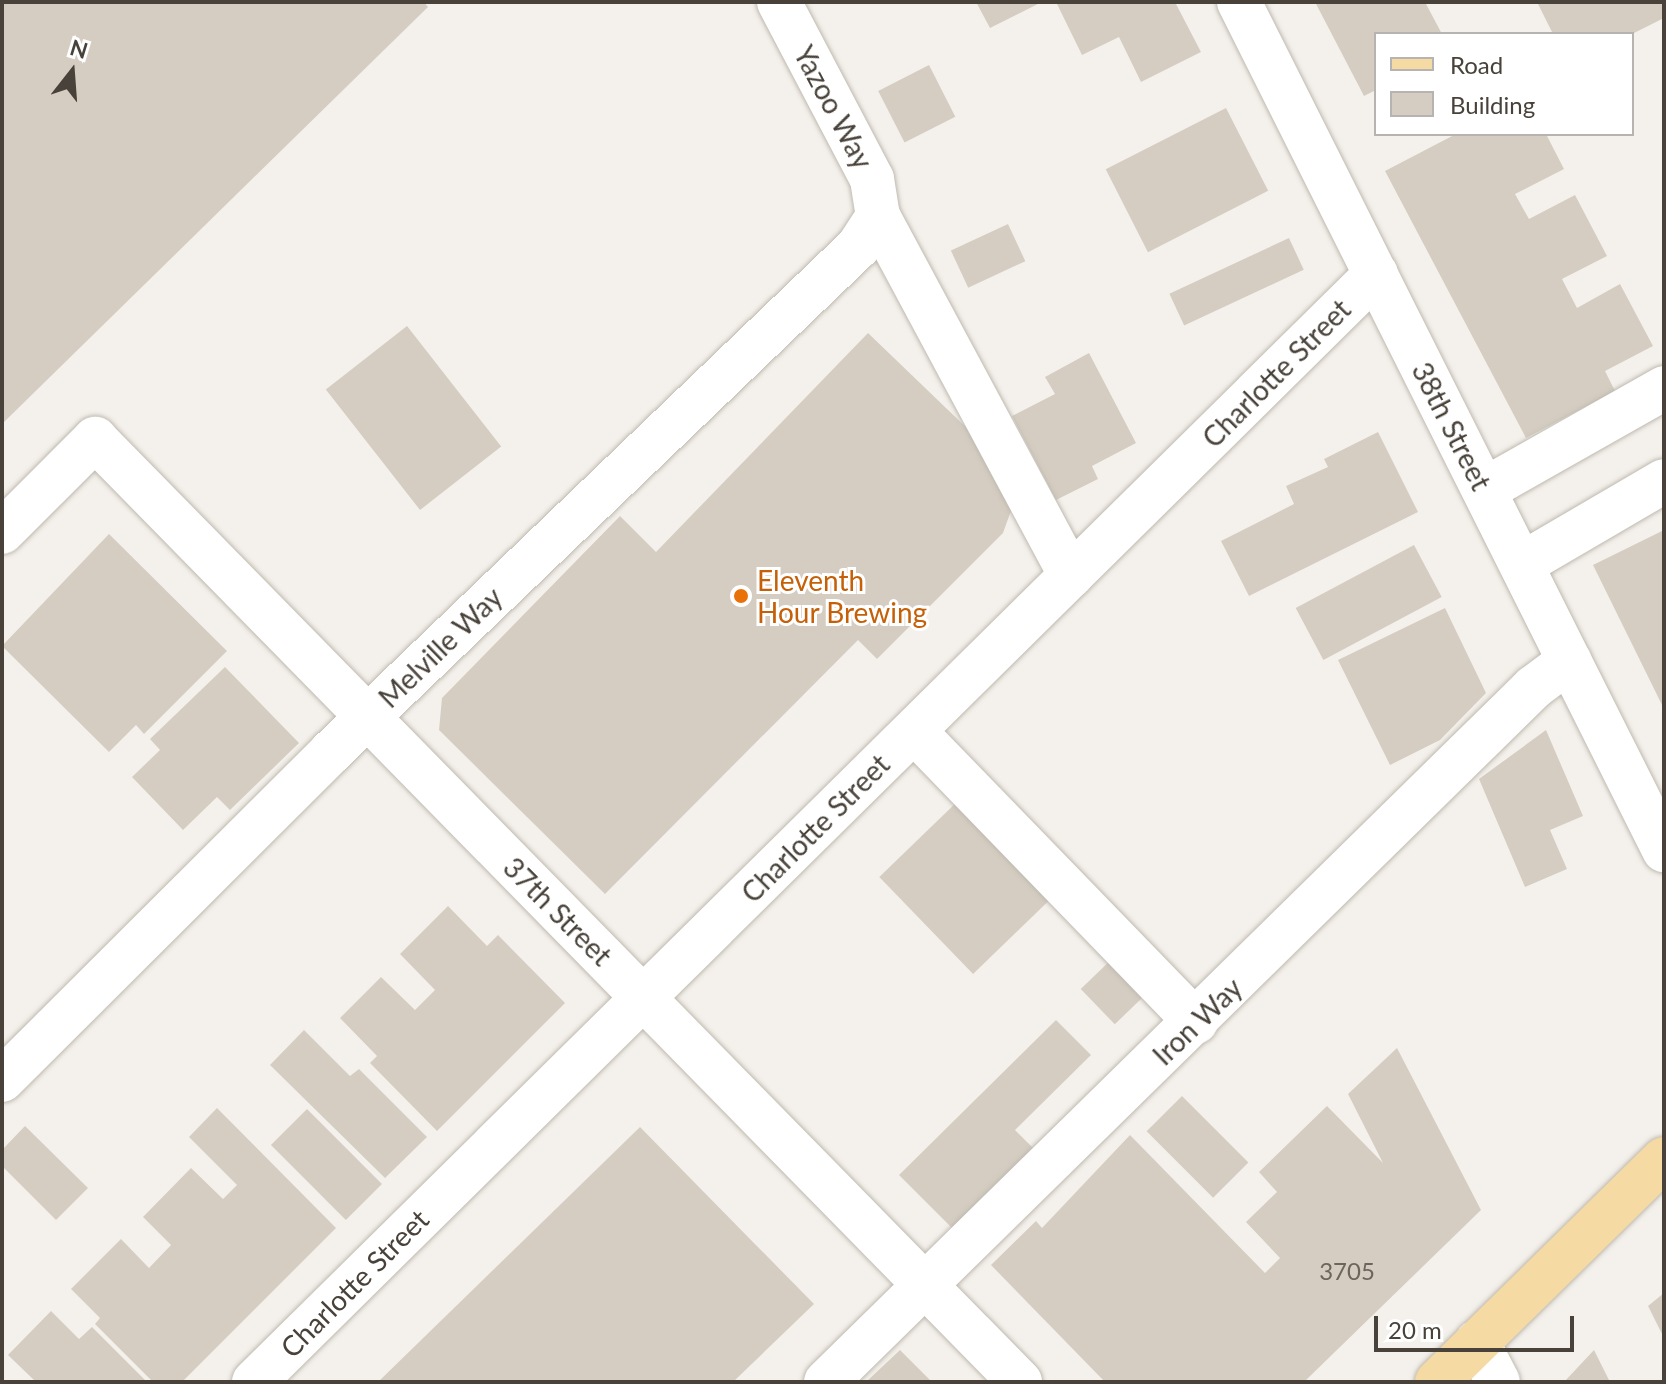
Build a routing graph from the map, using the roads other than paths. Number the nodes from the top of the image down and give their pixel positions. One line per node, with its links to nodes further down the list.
1 (779, 2): 3 (street, Yazoo Way)
2 (1239, 2): 4 (street, 38th Street)
3 (878, 216): 10 (street, Yazoo Way); 12 (street, Melville Way)
4 (1376, 274): 7 (street, 38th Street); 10 (street, Charlotte Street)
5 (1664, 388): 7 (street)
6 (1664, 481): 9 (street)
7 (1484, 490): 9 (street, 38th Street)
8 (2, 532): 12 (street, 37th Street)
9 (1522, 564): 11 (street, 38th Street)
10 (1071, 576): 13 (street, Charlotte Street)
11 (1569, 661): 14 (street, 38th Street); 16 (street, Iron Way)
12 (367, 717): 15 (street, 37th Street); 17 (street, Melville Way)
13 (914, 731): 15 (street, Charlotte Street); 16 (street)
14 (1664, 850)
15 (643, 998): 19 (street, 37th Street); 21 (street, Charlotte Street)
16 (1196, 1022): 19 (street, Iron Way)
17 (2, 1080)
18 (1664, 1159): 20 (main road)
19 (925, 1284): 22 (street, Iron Way); 23 (street, 37th Street)
20 (1477, 1342): 24 (main road); 25 (street)
21 (254, 1382)
22 (826, 1382)
23 (1020, 1382)
24 (1437, 1382)
25 (1498, 1382)

